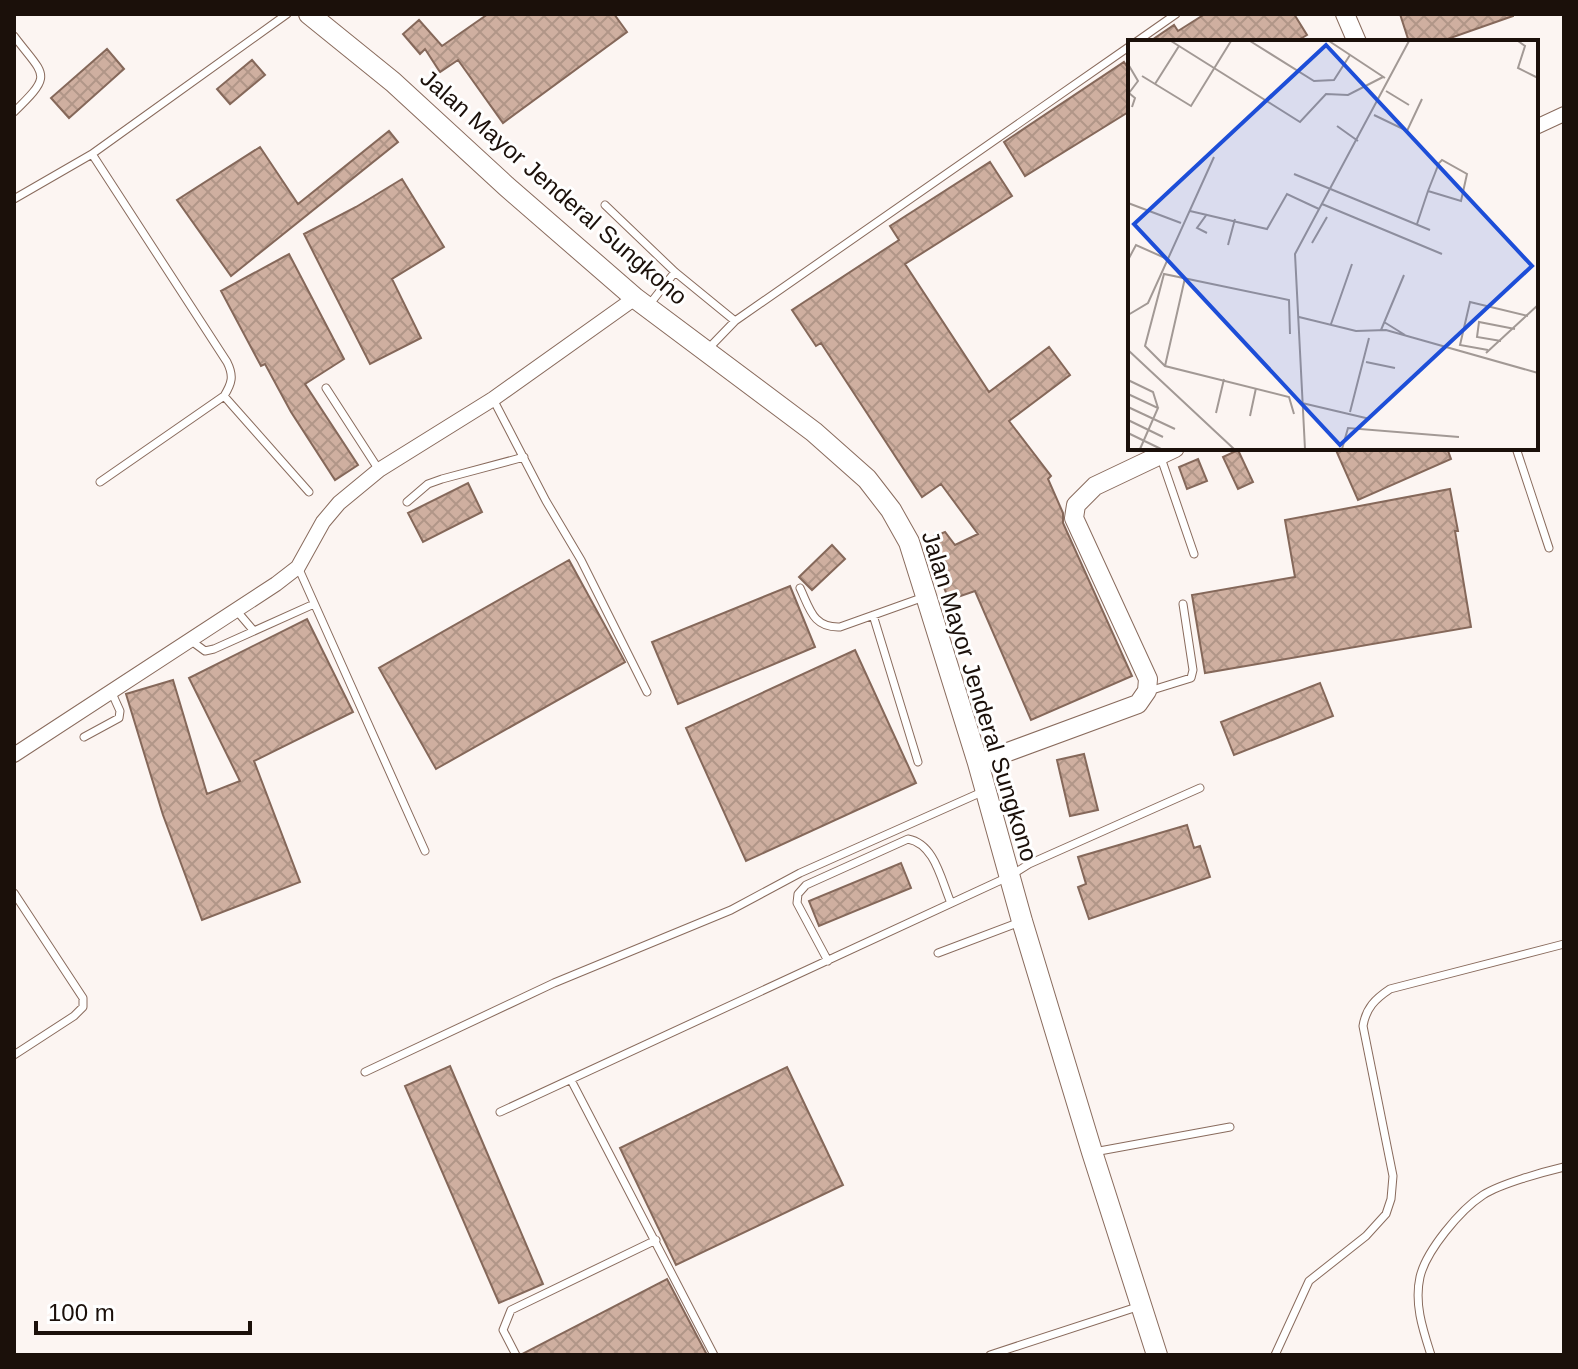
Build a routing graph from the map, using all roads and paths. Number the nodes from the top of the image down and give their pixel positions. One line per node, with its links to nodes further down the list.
1 (287, 14): 12 (lane)
2 (309, 14): 16 (main road, Jalan Mayor Jenderal Sungkono)
3 (1176, 14): 6 (lane)
4 (1345, 14): 7 (street)
5 (14, 36): 9 (lane)
6 (1139, 40)
7 (1356, 40)
8 (1128, 47): 17 (lane)
9 (14, 112)
10 (1564, 114): 11 (street)
11 (1538, 126)
12 (92, 154): 13 (lane); 20 (lane)
13 (14, 199)
14 (605, 205): 15 (lane)
15 (675, 272): 16 (lane); 17 (lane)
16 (641, 303): 18 (main road, Jalan Mayor Jenderal Sungkono); 21 (street)
17 (735, 321): 18 (lane)
18 (706, 351): 33 (main road, Jalan Mayor Jenderal Sungkono)
19 (326, 388): 25 (lane)
20 (224, 396): 26 (lane); 27 (lane)
21 (493, 399): 24 (lane); 25 (street)
22 (1517, 450): 29 (lane)
23 (1168, 452): 30 (lane); 41 (street)
24 (524, 457): 28 (lane); 42 (lane)
25 (379, 470): 31 (street)
26 (100, 482)
27 (309, 492)
28 (407, 502)
29 (1549, 548)
30 (1194, 554)
31 (298, 567): 34 (lane); 36 (street)
32 (800, 588): 37 (lane)
33 (926, 596): 37 (lane); 46 (main road, Jalan Mayor Jenderal Sungkono)
34 (314, 604): 38 (lane); 49 (lane)
35 (1183, 604): 41 (lane)
36 (236, 610): 38 (lane); 39 (street)
37 (873, 615): 45 (lane)
38 (253, 630): 39 (lane)
39 (190, 640): 40 (street)
40 (111, 691): 43 (lane); 44 (street)
41 (1147, 691): 46 (street)
42 (647, 692)
43 (84, 737)
44 (14, 755)
45 (918, 762)
46 (978, 763): 48 (main road, Jalan Mayor Jenderal Sungkono)
47 (1200, 788): 50 (lane)
48 (986, 791): 50 (main road, Jalan Mayor Jenderal Sungkono); 58 (lane)
49 (425, 851)
50 (1010, 876): 52 (lane); 53 (main road, Jalan Mayor Jenderal Sungkono)
51 (14, 893): 57 (lane)
52 (951, 903): 56 (lane); 56 (lane)
53 (1022, 921): 55 (lane); 62 (main road, Jalan Mayor Jenderal Sungkono)
54 (1564, 944): 70 (lane)
55 (938, 953)
56 (828, 961): 59 (lane)
57 (14, 1055)
58 (365, 1072)
59 (571, 1080): 60 (lane); 64 (lane)
60 (500, 1112)
61 (1230, 1127): 62 (lane)
62 (1092, 1152): 65 (main road, Jalan Mayor Jenderal Sungkono)
63 (1564, 1167): 71 (lane)
64 (656, 1240): 66 (lane); 67 (lane)
65 (1140, 1306): 68 (lane); 69 (main road, Jalan Mayor Jenderal Sungkono)
66 (516, 1355)
67 (714, 1355)
68 (990, 1355)
69 (1157, 1355)
70 (1275, 1355)
71 (1431, 1355)

